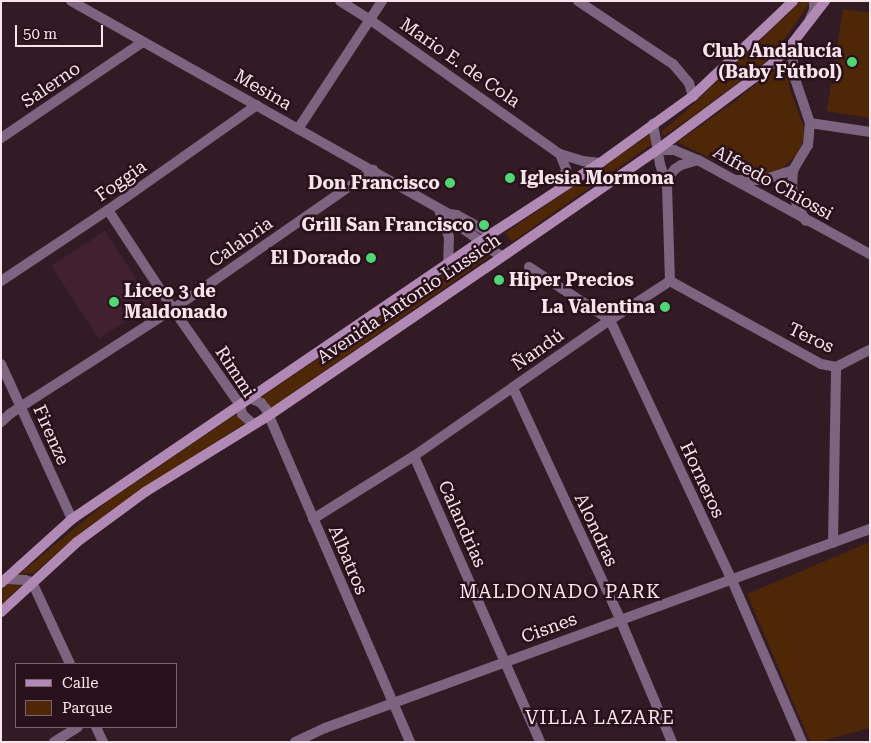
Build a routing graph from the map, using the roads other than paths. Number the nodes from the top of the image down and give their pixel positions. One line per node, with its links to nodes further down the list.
1 (71, 1): 10 (street, Mesina)
2 (340, 1): 8 (street, Mario E. de Cola)
3 (382, 1): 8 (street)
4 (793, 1): 12 (main road, Avenida Antonio Lussich)
5 (814, 1): 9 (street)
6 (825, 1): 9 (main road, Avenida Antonio Lussich)
7 (584, 2): 12 (street)
8 (369, 19): 16 (street); 20 (street, Mario E. de Cola)
9 (809, 20): 11 (main road, Avenida Antonio Lussich)
10 (143, 42): 13 (street, Mesina); 18 (street, Salerno)
11 (791, 45): 14 (street); 19 (main road, Avenida Antonio Lussich)
12 (693, 96): 15 (main road, Avenida Antonio Lussich)
13 (257, 105): 16 (street, Mesina); 29 (street, Foggia)
14 (810, 123): 17 (street); 24 (street)
15 (653, 124): 19 (street); 22 (main road, Avenida Antonio Lussich)
16 (298, 128): 23 (street, Mesina)
17 (870, 132)
18 (1, 138)
19 (658, 150): 21 (street, Alfredo Chiossi); 27 (street); 35 (main road, Avenida Antonio Lussich)
20 (560, 154): 22 (street, Mario E. de Cola); 26 (street)
21 (698, 160): 25 (street, Alfredo Chiossi); 27 (street)
22 (600, 163): 26 (main road, Avenida Antonio Lussich)
23 (374, 170): 28 (street, Mesina); 40 (street, Calabria)
24 (793, 170): 25 (street); 31 (street)
25 (732, 180): 31 (street, Alfredo Chiossi)
26 (562, 187): 32 (main road, Avenida Antonio Lussich)
27 (667, 187): 39 (street)
28 (439, 209): 30 (street, Mesina); 36 (street)
29 (108, 210): 38 (street, Foggia); 40 (street, Rimmi)
30 (448, 214): 32 (street, Mesina); 33 (street, Mesina)
31 (807, 221): 34 (street, Alfredo Chiossi)
32 (491, 234): 33 (main road, Avenida Antonio Lussich)
33 (481, 241): 35 (street, Mesina); 36 (main road, Avenida Antonio Lussich)
34 (870, 254)
35 (502, 256): 49 (main road, Avenida Antonio Lussich)
36 (448, 265): 46 (main road, Avenida Antonio Lussich)
37 (530, 267): 41 (street)
38 (1, 281)
39 (670, 281): 41 (street, Ñandú); 44 (street, Teros)
40 (173, 309): 47 (street, Rimmi); 48 (street, Calabria)
41 (610, 320): 45 (street, Ñandú); 57 (street, Horneros)
42 (870, 350): 44 (street)
43 (1, 364): 48 (street, Firenze)
44 (836, 366): 56 (street, Teros)
45 (513, 388): 52 (street, Ñandú); 61 (street, Alondras)
46 (250, 398): 47 (main road, Avenida Antonio Lussich); 49 (street, Albatros)
47 (240, 405): 51 (street, Rimmi); 53 (main road, Avenida Antonio Lussich)
48 (21, 408): 50 (street, Calabria); 53 (street, Firenze)
49 (268, 416): 51 (main road, Avenida Antonio Lussich); 54 (street, Albatros)
50 (1, 422)
51 (253, 424): 59 (main road, Avenida Antonio Lussich)
52 (414, 456): 54 (street, Ñandú); 62 (street, Calandrias)
53 (72, 519): 58 (main road, Avenida Antonio Lussich)
54 (313, 519): 64 (street, Albatros)
55 (870, 529): 56 (street, Cisnes)
56 (833, 543): 57 (street, Cisnes)
57 (731, 578): 61 (street, Cisnes); 73 (street, Horneros)
58 (3, 581): 59 (street)
59 (32, 582): 60 (main road, Avenida Antonio Lussich); 63 (street)
60 (1, 612)
61 (620, 619): 62 (street, Cisnes); 72 (street, Alondras)
62 (505, 662): 64 (street, Cisnes); 71 (street, Calandrias)
63 (70, 663)
64 (392, 703): 67 (street, Cisnes); 70 (street, Albatros)
65 (76, 728): 68 (street)
66 (96, 728): 69 (street)
67 (300, 741)
68 (54, 742)
69 (103, 742)
70 (410, 742)
71 (540, 742)
72 (672, 742)
73 (802, 742)

